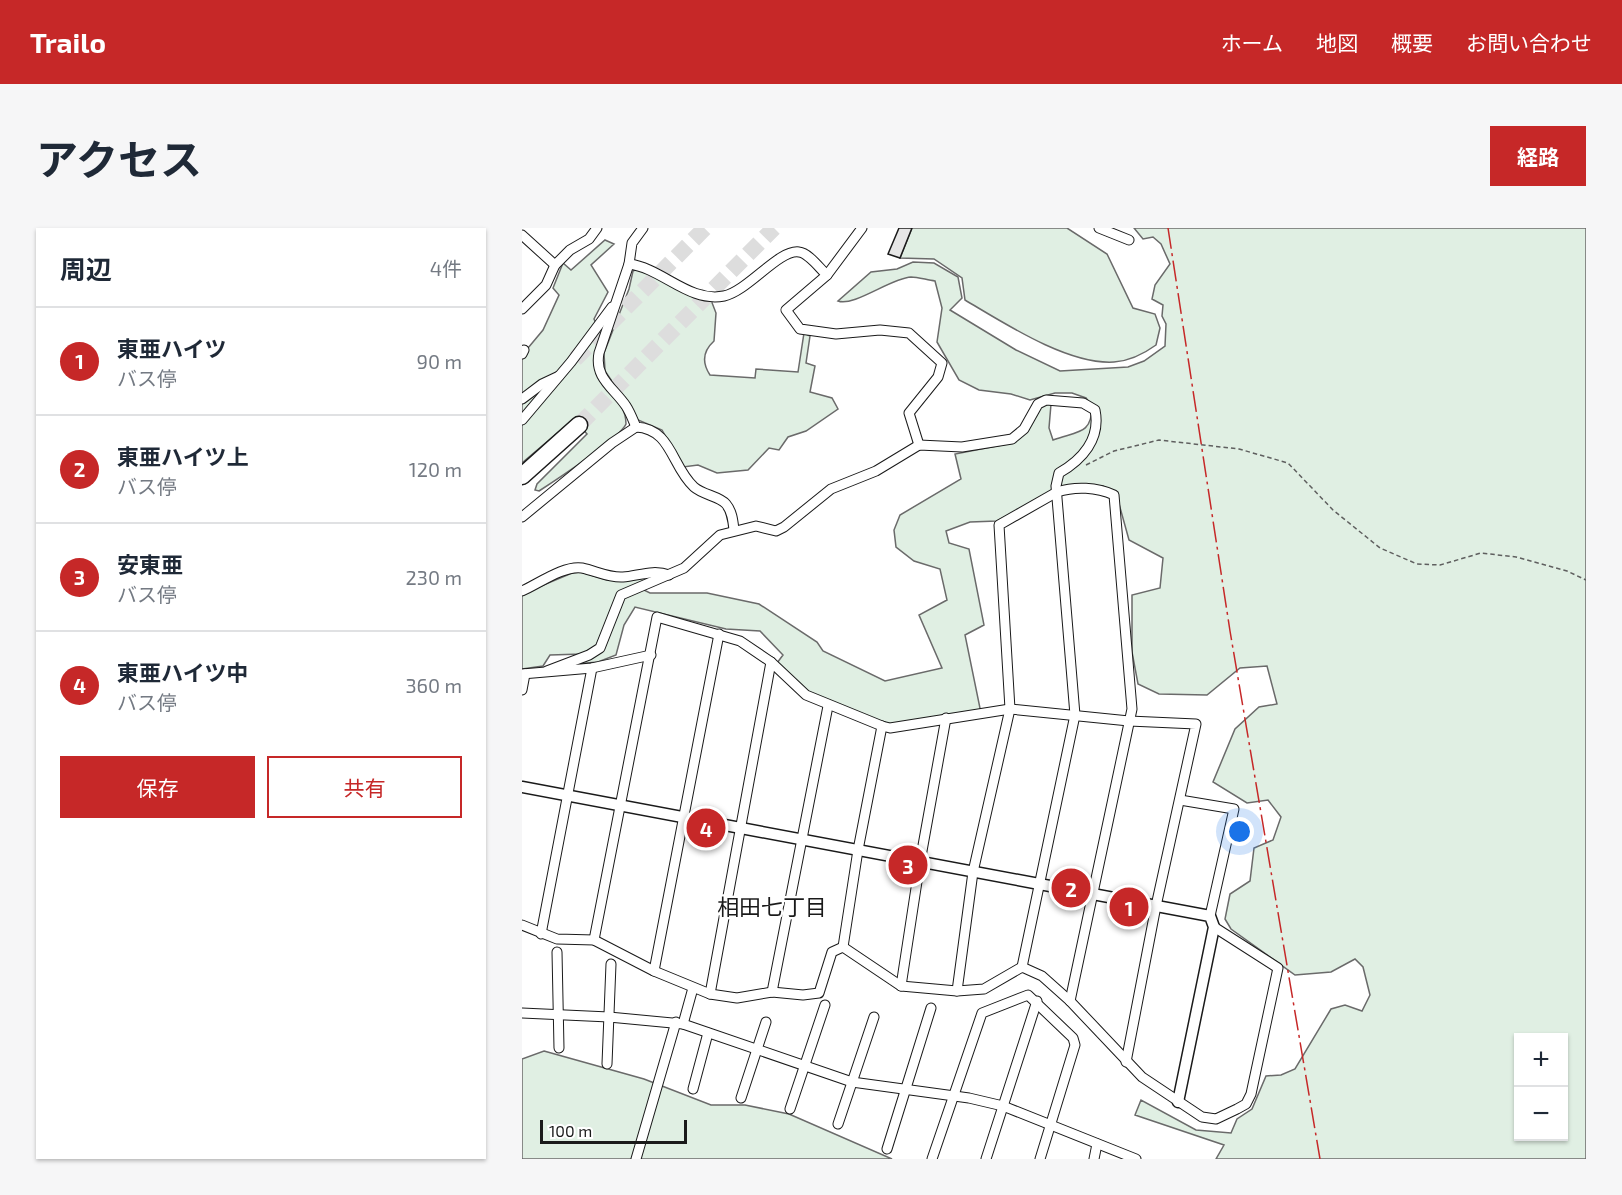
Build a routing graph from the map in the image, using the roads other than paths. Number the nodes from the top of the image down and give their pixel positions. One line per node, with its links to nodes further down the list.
1 (643, 228): 7 (street)
2 (862, 228): 9 (street)
3 (1100, 228): 6 (street)
4 (595, 229): 8 (street)
5 (522, 235): 8 (street)
6 (1129, 240)
7 (629, 264): 9 (street); 10 (street)
8 (555, 265): 11 (street)
9 (827, 275): 17 (street)
10 (618, 298): 12 (street); 16 (street)
11 (522, 309)
12 (561, 375): 13 (street); 14 (street)
13 (522, 399)
14 (522, 420)
15 (579, 425): 18 (highway)
16 (636, 427): 20 (street); 21 (street)
17 (919, 445): 19 (street); 21 (street)
18 (522, 476)
19 (1057, 492): 32 (street); 33 (street); 35 (street)
20 (522, 517)
21 (734, 530): 22 (street)
22 (669, 575): 23 (street); 28 (street)
23 (522, 591)
24 (719, 634): 25 (street); 26 (street); 41 (street)
25 (651, 655): 27 (street); 40 (street)
26 (771, 662): 31 (street); 42 (street)
27 (592, 668): 28 (street); 38 (street)
28 (548, 671): 29 (street)
29 (523, 674): 30 (street)
30 (522, 690)
31 (828, 706): 36 (street); 43 (street)
32 (1010, 709): 33 (street); 34 (street); 46 (street)
33 (1076, 715): 35 (street); 47 (street)
34 (946, 718): 36 (street); 45 (street)
35 (1129, 721): 39 (street); 48 (street)
36 (882, 726): 44 (street)
37 (522, 787): 38 (street)
38 (566, 796): 40 (street); 52 (street)
39 (1180, 800): 49 (street); 50 (street)
40 (621, 806): 41 (street); 53 (street)
41 (684, 817): 42 (street); 58 (street)
42 (738, 828): 43 (street); 63 (street)
43 (802, 840): 44 (street); 62 (street)
44 (858, 850): 45 (street); 54 (street)
45 (920, 862): 46 (street); 59 (street)
46 (973, 872): 47 (street); 61 (street)
47 (1037, 884): 48 (street); 57 (street)
48 (1092, 894): 49 (street); 65 (street)
49 (1156, 906): 50 (street); 77 (street)
50 (1212, 921): 85 (street); 85 (street)
51 (524, 927): 52 (street)
52 (541, 934): 53 (street)
53 (594, 940): 58 (street)
54 (843, 947): 59 (street); 62 (street)
55 (557, 952): 69 (street)
56 (612, 964): 70 (street)
57 (1022, 967): 61 (street); 65 (street)
58 (654, 971): 60 (street)
59 (901, 986): 61 (street)
60 (693, 987): 63 (street); 73 (street)
61 (957, 991)
62 (772, 992): 63 (street)
63 (710, 994)
64 (1037, 1001): 83 (street); 86 (street); 89 (street)
65 (1070, 1001): 77 (street)
66 (825, 1005): 79 (street)
67 (931, 1008): 82 (street)
68 (522, 1013): 69 (street)
69 (558, 1014): 70 (street); 75 (street)
70 (609, 1017): 73 (street); 78 (street)
71 (874, 1017): 80 (street)
72 (765, 1022): 76 (street)
73 (679, 1023): 74 (street); 92 (street)
74 (708, 1033): 76 (street); 81 (street)
75 (559, 1048)
76 (755, 1049): 79 (street); 84 (street)
77 (1126, 1062): 85 (street)
78 (608, 1064)
79 (805, 1065): 80 (street); 87 (street)
80 (852, 1082): 82 (street); 88 (street)
81 (693, 1089)
82 (905, 1089): 83 (street); 91 (street)
83 (954, 1096): 86 (street); 93 (street)
84 (741, 1098)
85 (1178, 1101)
86 (1003, 1106): 89 (street); 94 (street)
87 (790, 1109)
88 (838, 1124)
89 (1050, 1125): 90 (street); 95 (street)
90 (1097, 1144): 96 (street); 97 (street)
91 (887, 1149)
92 (636, 1159)
93 (932, 1159)
94 (986, 1159)
95 (1040, 1159)
96 (1094, 1159)
97 (1136, 1159)

